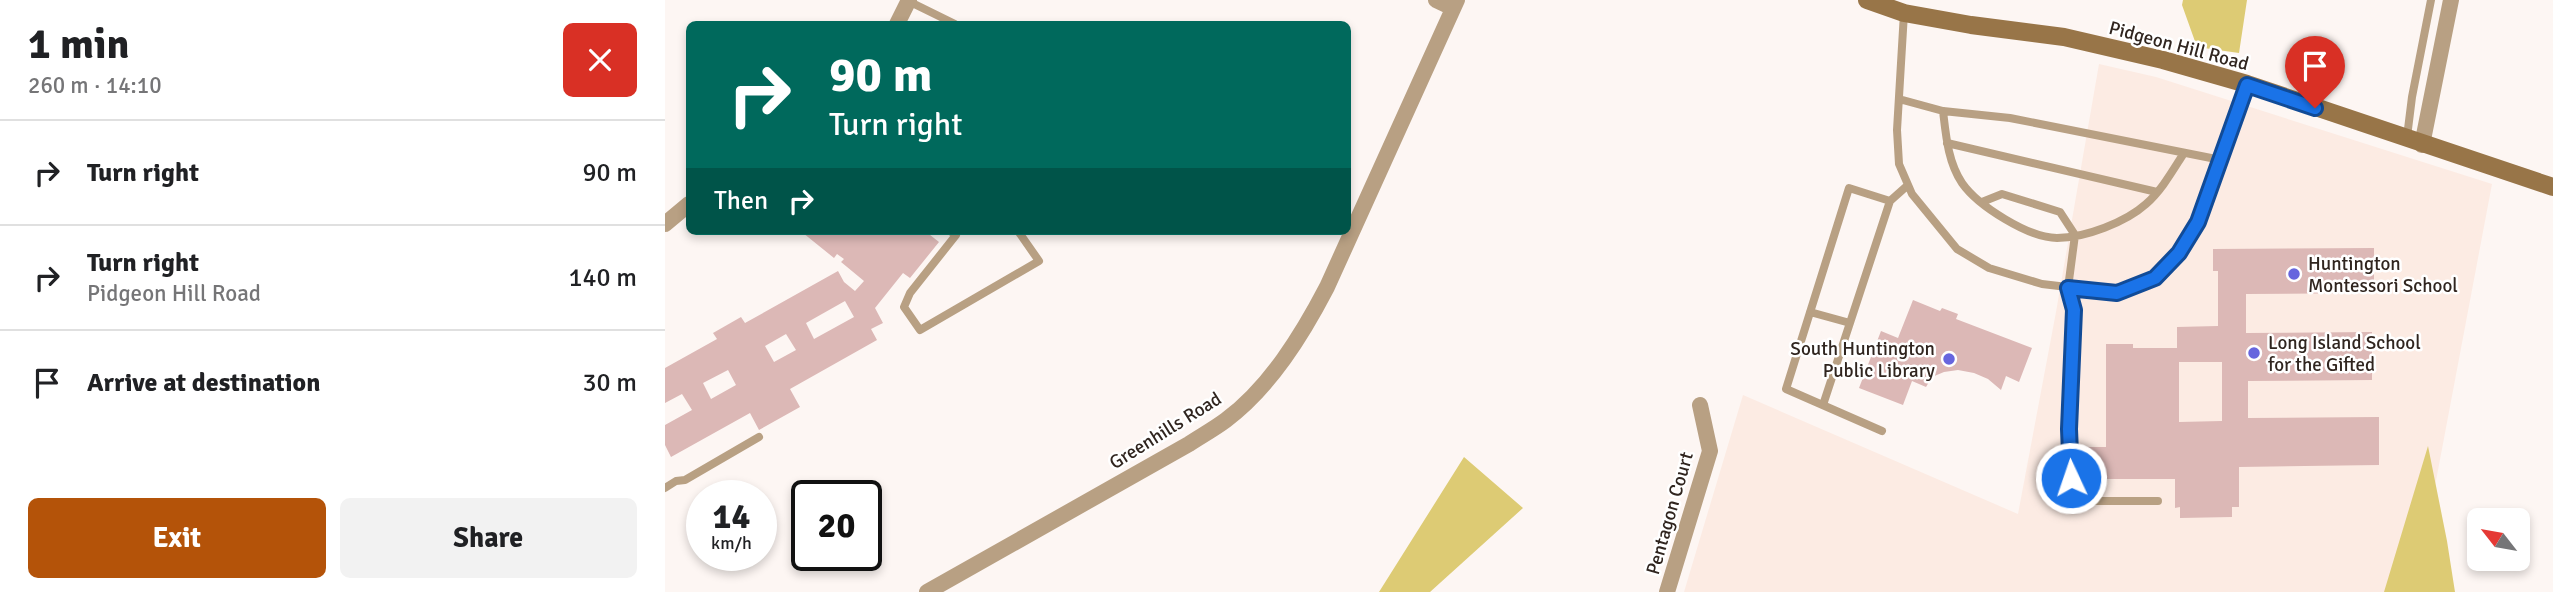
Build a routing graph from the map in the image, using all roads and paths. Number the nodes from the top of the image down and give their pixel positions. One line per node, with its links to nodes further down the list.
1 (908, 0): 8 (street); 9 (lane)
2 (1436, 0): 6 (street)
3 (1867, 0): 7 (street, Pidgeon Hill Road)
4 (2431, 0): 13 (lane)
5 (2452, 0): 13 (street)
6 (1455, 4): 24 (street, Greenhills Road)
7 (1904, 13): 10 (street, Pidgeon Hill Road); 11 (lane)
8 (898, 21)
9 (949, 21)
10 (2247, 85): 13 (street, Pidgeon Hill Road); 16 (lane)
11 (1899, 99): 12 (lane); 17 (lane)
12 (1943, 111): 14 (lane); 15 (lane)
13 (2414, 142): 18 (street, Pidgeon Hill Road)
14 (1947, 143): 19 (lane); 21 (lane)
15 (2184, 153): 16 (lane); 19 (lane)
16 (2221, 160): 29 (lane)
17 (1908, 185): 20 (lane); 29 (lane)
18 (2553, 187)
19 (2157, 192): 28 (lane)
20 (1890, 201): 30 (lane); 31 (lane)
21 (1982, 202): 28 (lane); 28 (lane)
22 (686, 206): 23 (street)
23 (665, 224)
24 (1351, 234)
25 (954, 235): 26 (lane)
26 (1021, 235)
27 (1351, 235): 38 (street, Greenhills Road)
28 (2075, 235): 29 (lane)
29 (2068, 288): 37 (lane)
30 (1810, 312): 31 (lane); 33 (lane)
31 (1850, 323): 33 (lane)
32 (1700, 405): 39 (street, Pentagon Court)
33 (1823, 405): 34 (lane)
34 (1882, 431)
35 (759, 437): 36 (lane)
36 (665, 488)
37 (2158, 501)
38 (927, 592)
39 (1667, 592)

